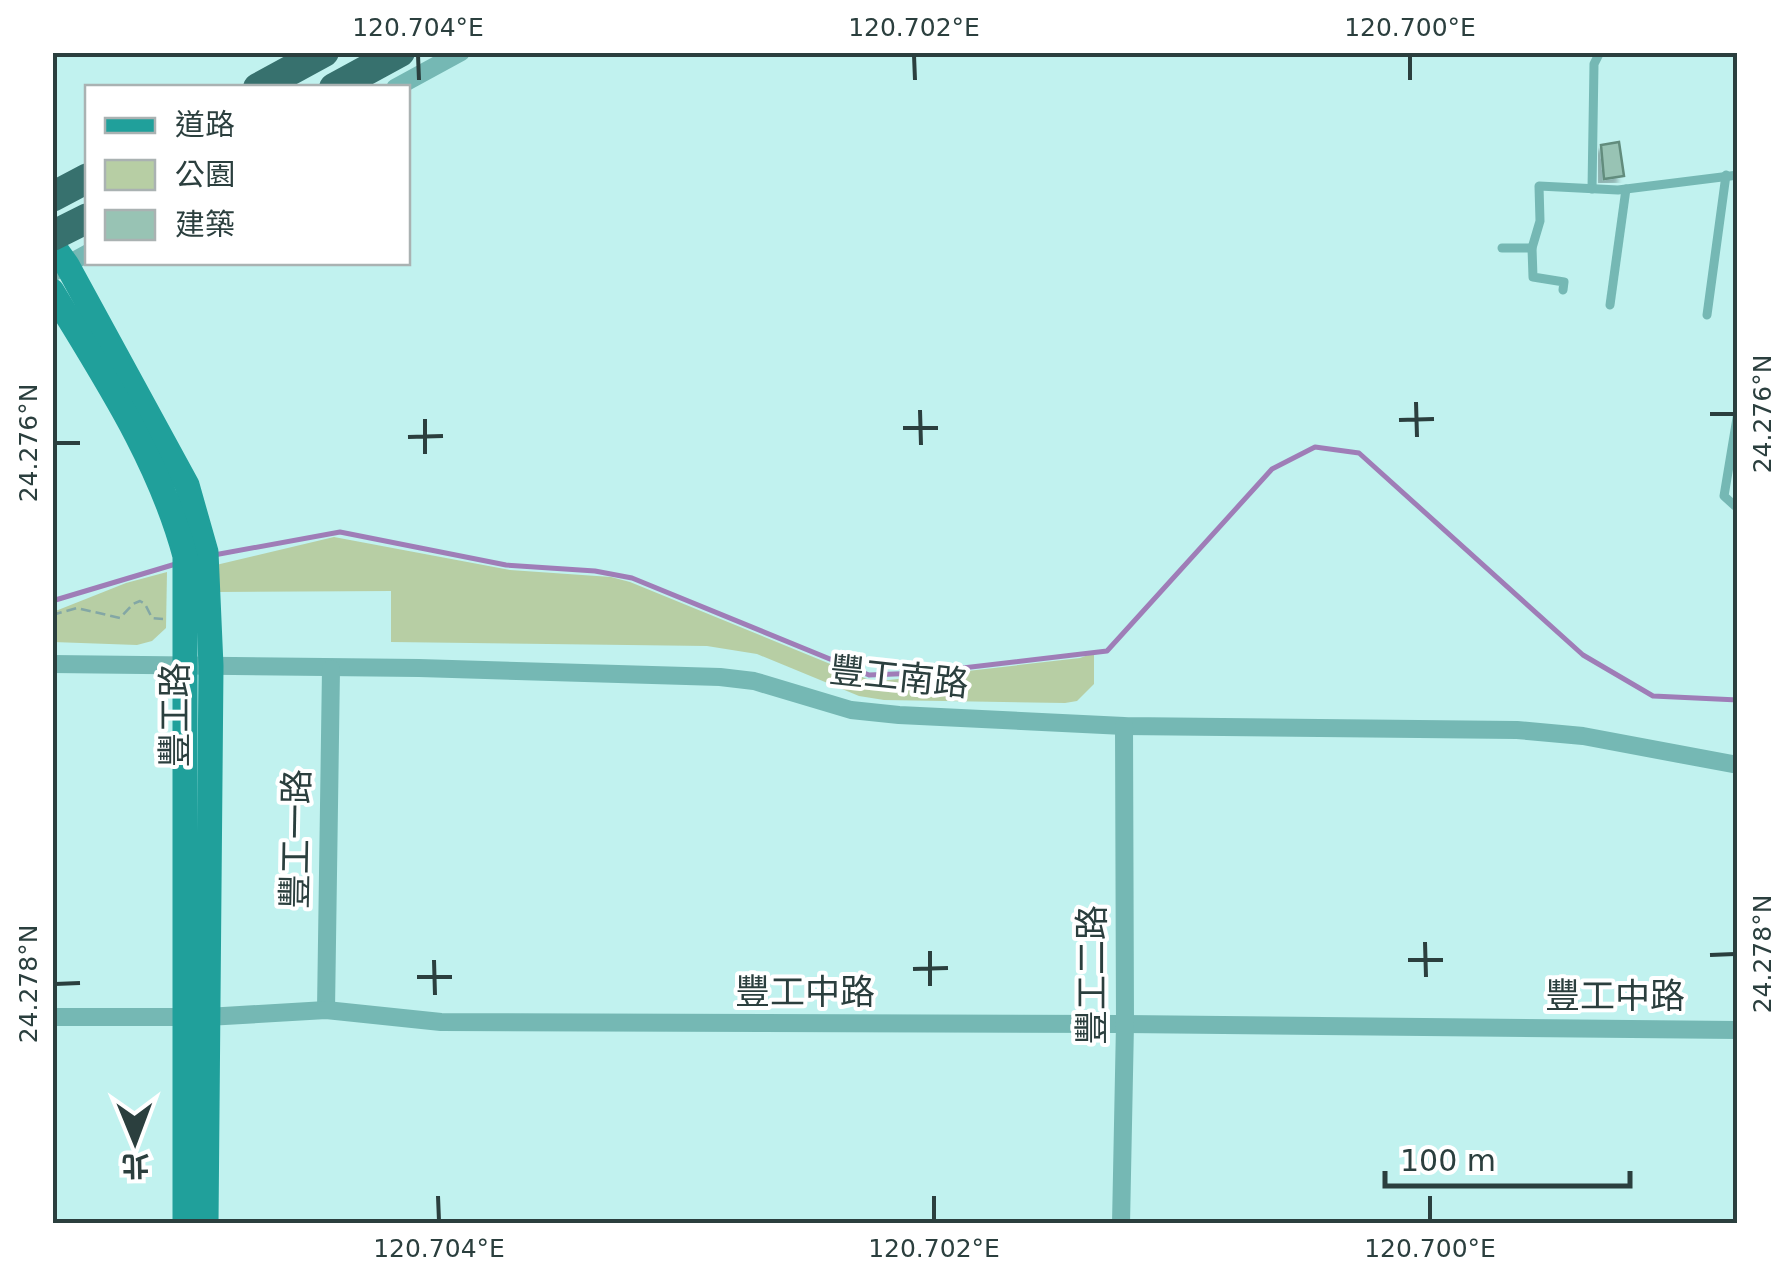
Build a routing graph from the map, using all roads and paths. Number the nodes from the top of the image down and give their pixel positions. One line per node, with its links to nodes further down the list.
1 (309, 52): 6 (street)
2 (324, 52): 7 (highway)
3 (400, 52): 8 (highway)
4 (460, 52): 9 (street)
5 (1600, 52): 15 (lane)
6 (248, 85)
7 (264, 85)
8 (340, 85)
9 (400, 85)
10 (85, 170): 14 (street)
11 (1726, 175): 12 (lane); 16 (lane); 26 (lane)
12 (1738, 175)
13 (85, 180): 17 (highway)
14 (52, 186)
15 (1592, 189): 16 (lane); 21 (lane)
16 (1626, 189): 25 (lane)
17 (52, 196)
18 (85, 220): 19 (highway)
19 (52, 236)
20 (1502, 248): 21 (lane)
21 (1532, 248): 23 (lane)
22 (65, 259): 31 (street, 豐工路)
23 (1563, 290)
24 (52, 291): 31 (street, 豐工路)
25 (1610, 305)
26 (1707, 316)
27 (1738, 356): 28 (lane)
28 (1738, 369)
29 (1738, 412): 30 (lane)
30 (1734, 506)
31 (196, 563): 33 (street, 豐工路); 35 (street, 豐工路)
32 (52, 615): 33 (path)
33 (187, 618): 35 (street, 豐工路)
34 (52, 664): 35 (street, 豐工南路)
35 (199, 666): 36 (street, 豐工南路); 40 (street, 豐工路)
36 (331, 669): 37 (street, 豐工南路); 39 (street, 豐工一路)
37 (1124, 726): 38 (street, 豐工南路); 42 (street, 豐工二路)
38 (1738, 764)
39 (326, 1010): 40 (street, 豐工中路); 42 (street, 豐工中路)
40 (196, 1016): 41 (street, 豐工中路); 44 (street, 豐工路); 45 (street, 豐工路)
41 (52, 1017)
42 (1126, 1024): 43 (street, 豐工中路); 46 (street, 豐工二路)
43 (1738, 1030)
44 (185, 1224)
45 (206, 1224)
46 (1121, 1224)

